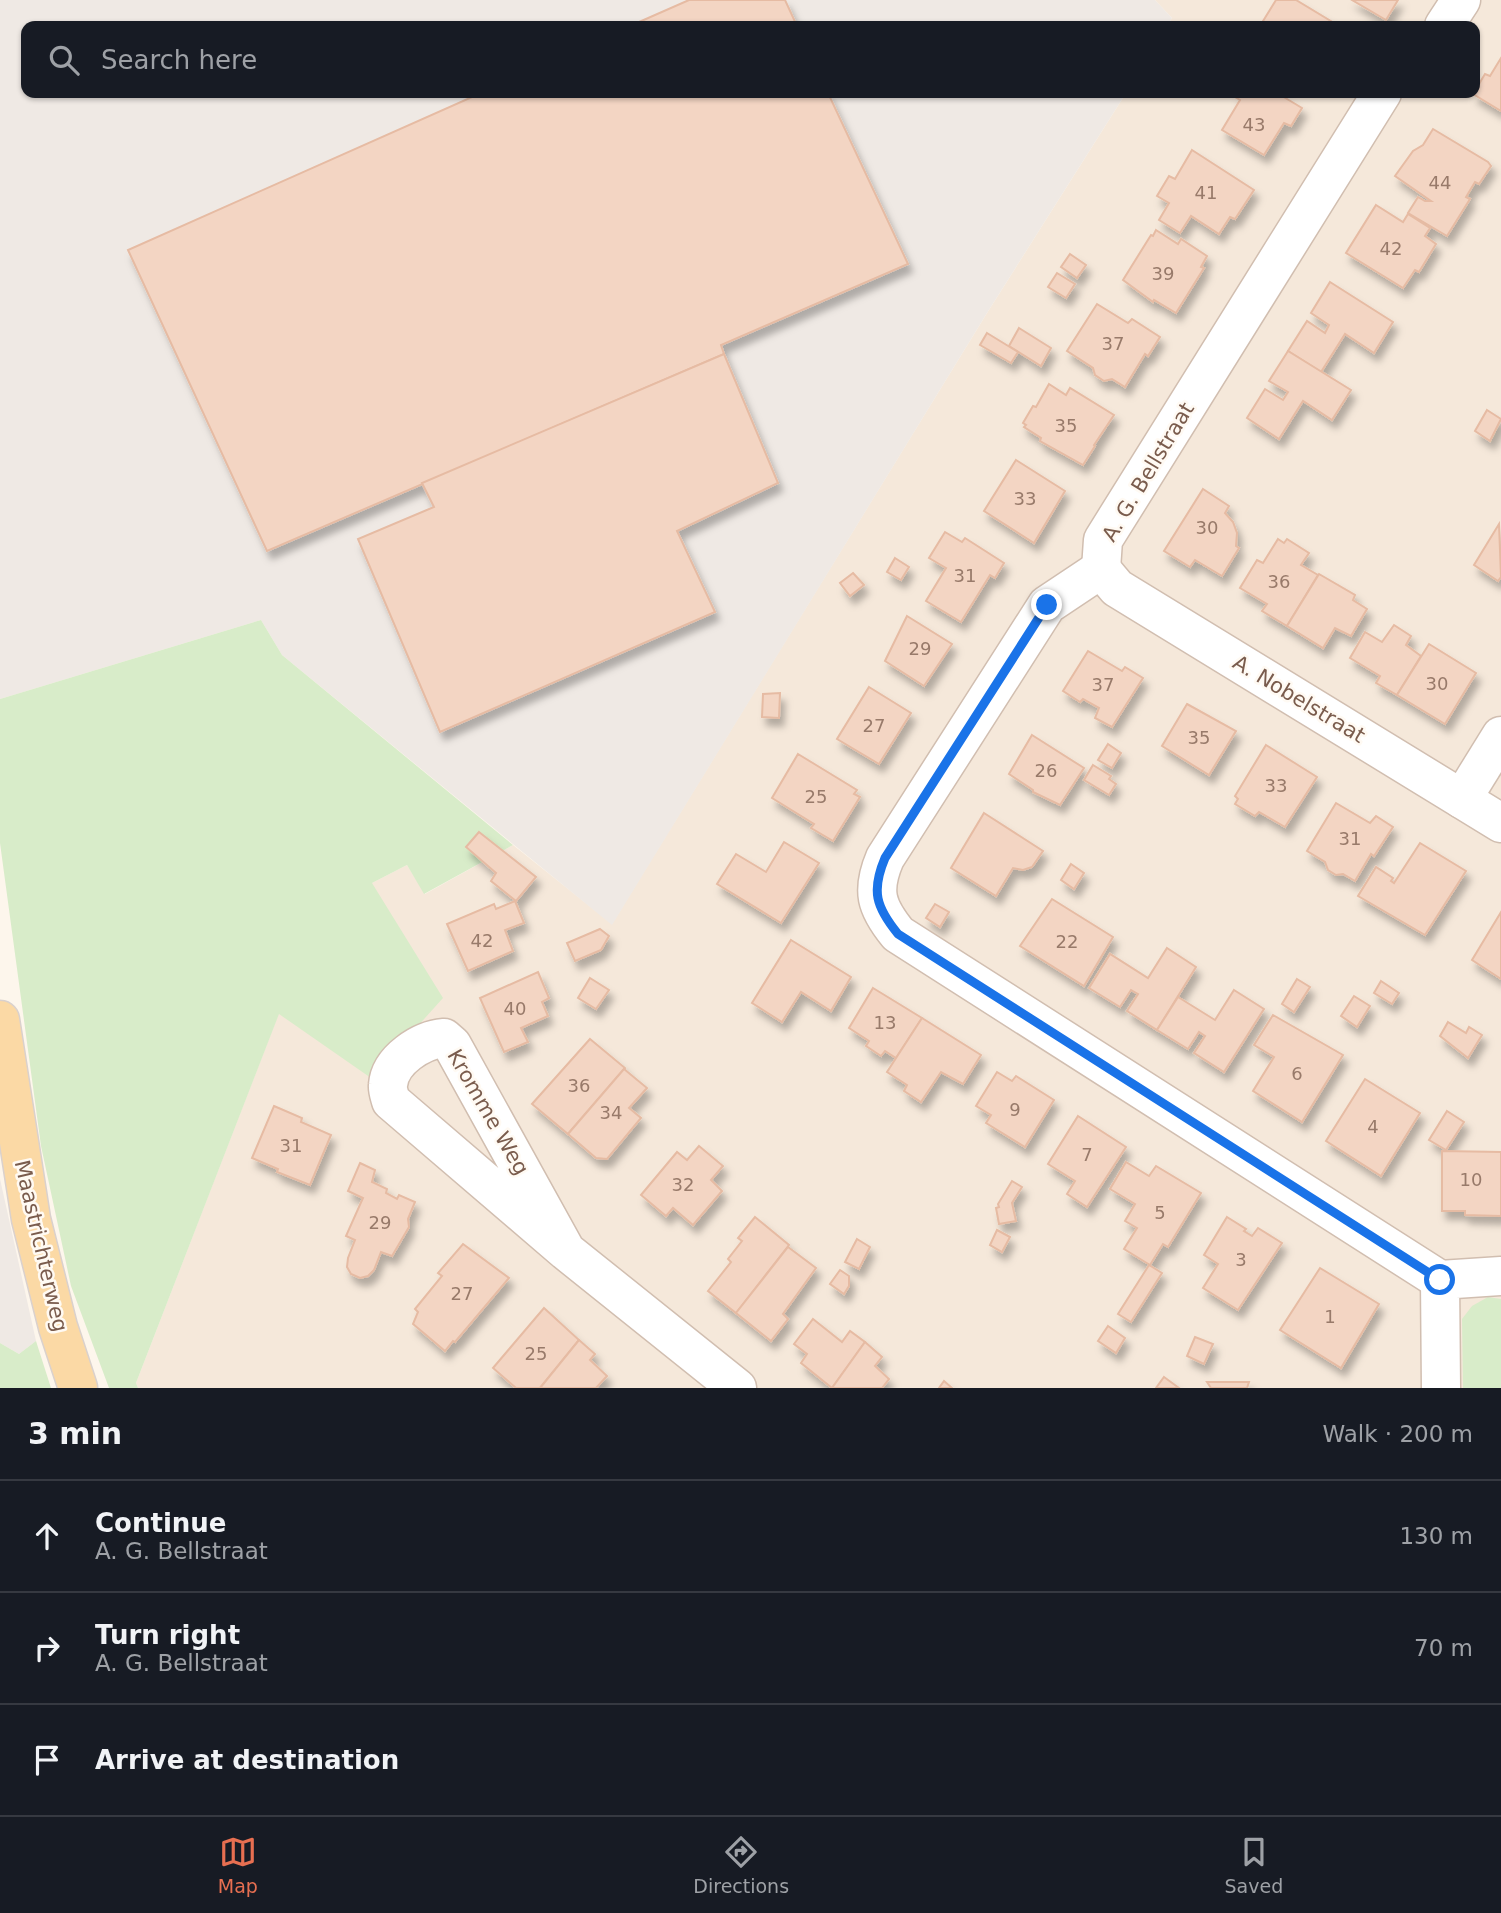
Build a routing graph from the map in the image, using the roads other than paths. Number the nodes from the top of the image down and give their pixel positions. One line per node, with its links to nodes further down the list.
1 (1461, 0): 2 (street)
2 (1447, 21)
3 (1379, 98): 4 (street, A. G. Bellstraat)
4 (1101, 569): 6 (street, A. Nobelstraat); 11 (street, A. G. Bellstraat)
5 (1501, 736): 6 (street)
6 (1462, 799): 7 (street, A. Nobelstraat)
7 (1501, 823)
8 (0, 1020): 12 (main road, Maastrichterweg)
9 (566, 1251): 9 (street, Kromme Weg); 13 (street, Kromme Weg)
10 (1501, 1276): 11 (street)
11 (1440, 1280): 14 (street)
12 (78, 1388)
13 (737, 1388)
14 (1441, 1388)

